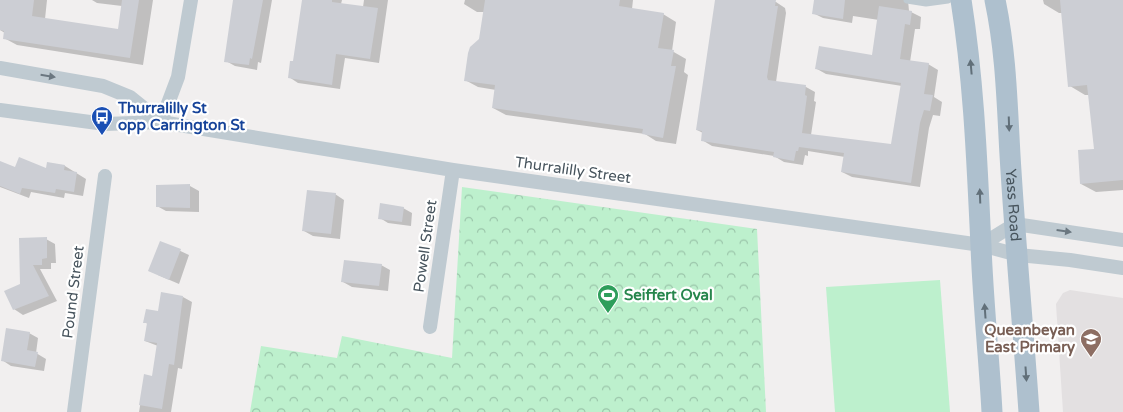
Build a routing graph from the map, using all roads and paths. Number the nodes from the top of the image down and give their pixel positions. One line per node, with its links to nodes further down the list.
1 (191, 0): 8 (street)
2 (907, 0): 3 (lane)
3 (948, 0)
4 (961, 0): 13 (main road, one-way to 4)
5 (995, 0): 11 (main road, Yass Road, one-way to 11)
6 (0, 68): 8 (street, Thurralilly Street, one-way to 8)
7 (0, 110): 8 (street, Thurralilly Street)
8 (162, 122): 9 (street, Thurralilly Street)
9 (453, 170): 13 (street, Thurralilly Street); 16 (street, Powell Street)
10 (105, 176): 17 (street, Pound Street)
11 (1016, 224): 12 (street, one-way to 12); 13 (street); 14 (main road, Yass Road)
12 (1123, 240)
13 (981, 245): 14 (street, Thurralilly Street); 18 (main road, one-way to 13)
14 (1018, 255): 15 (street, Thurralilly Street); 19 (main road, Yass Road, one-way to 19)
15 (1123, 268)
16 (430, 327)
17 (74, 412)
18 (992, 412)
19 (1029, 412)

